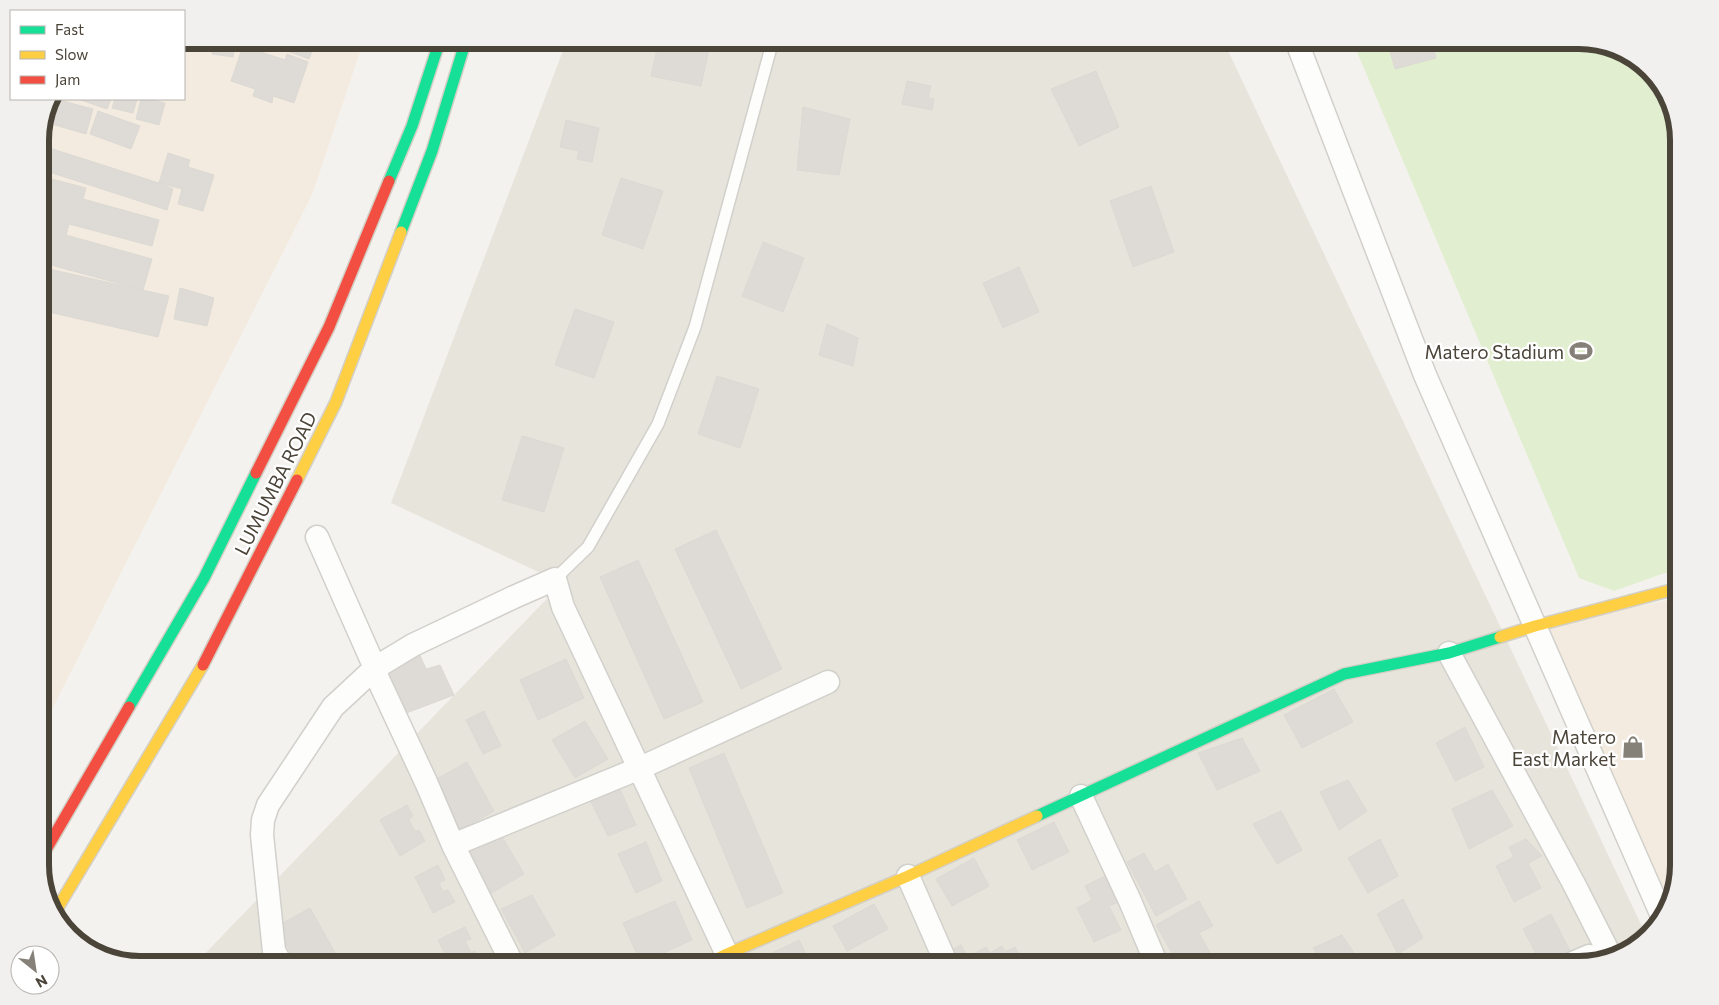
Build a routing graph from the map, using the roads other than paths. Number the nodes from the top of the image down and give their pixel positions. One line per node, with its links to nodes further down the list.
1 (437, 49): 15 (main road, LUMUMBA ROAD)
2 (463, 49): 17 (main road, LUMUMBA ROAD)
3 (771, 49): 6 (lane)
4 (1299, 49): 8 (street)
5 (317, 537): 10 (street)
6 (555, 579): 10 (street); 12 (street)
7 (1670, 590): 8 (main road)
8 (1534, 626): 9 (main road); 18 (street)
9 (1449, 653): 13 (main road); 19 (street)
10 (375, 668): 14 (street); 20 (street)
11 (828, 682): 12 (street)
12 (640, 768): 14 (street); 22 (street)
13 (1081, 796): 16 (main road); 25 (street)
14 (453, 844): 21 (street)
15 (49, 845)
16 (908, 876): 23 (main road); 24 (street)
17 (58, 907)
18 (1659, 909)
19 (1608, 951)
20 (277, 956)
21 (509, 956)
22 (729, 956)
23 (736, 956)
24 (943, 956)
25 (1154, 956)

